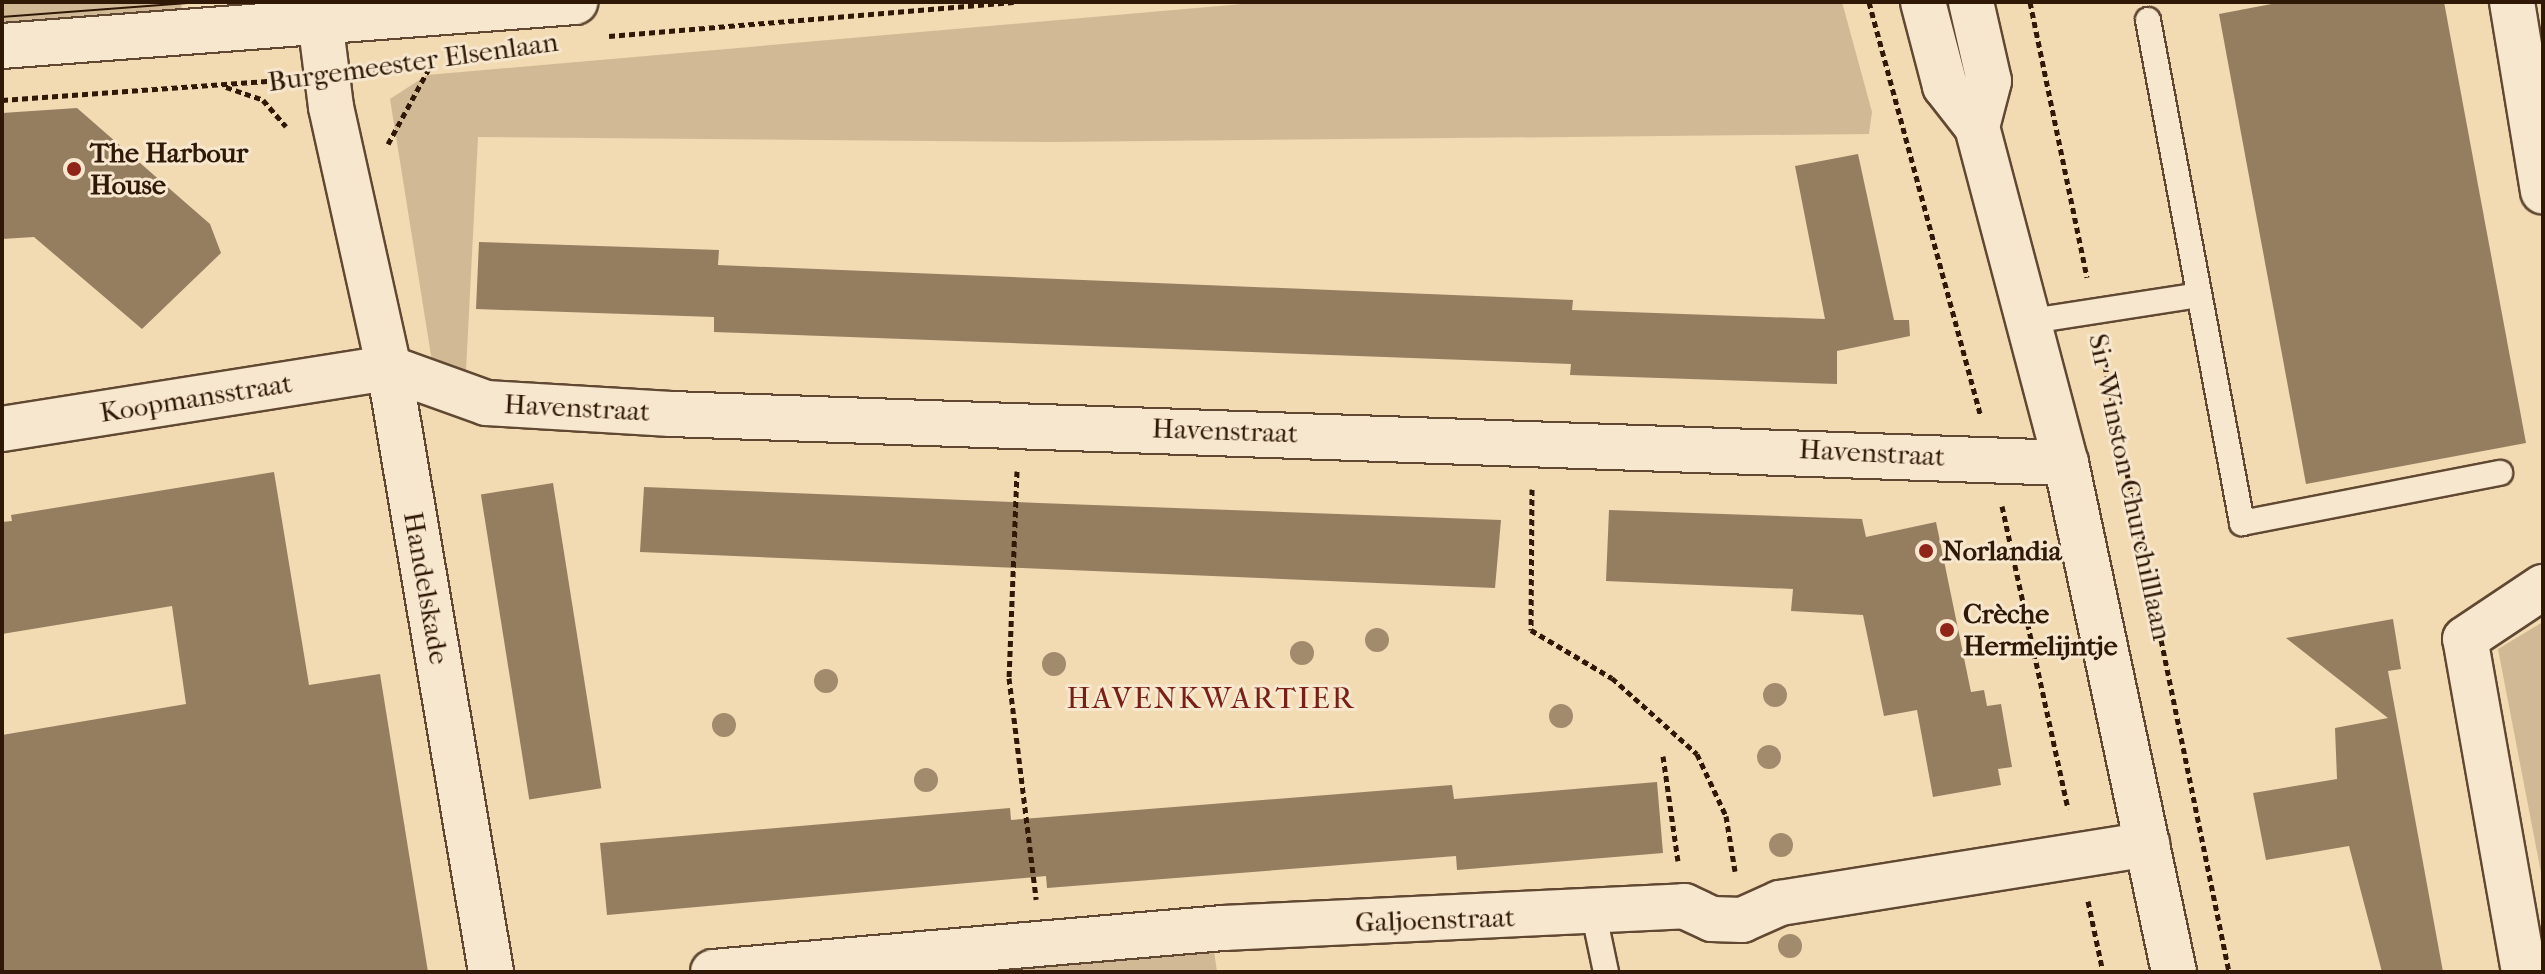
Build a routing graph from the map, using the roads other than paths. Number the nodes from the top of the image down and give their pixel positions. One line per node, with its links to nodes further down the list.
1 (1923, 2): 9 (street, Sir Winston Churchilllaan)
2 (1971, 2): 9 (street, Sir Winston Churchilllaan)
3 (2512, 2): 8 (street)
4 (316, 8): 5 (street, Burgemeester Elsenlaan); 7 (street, Burgemeester Elsenlaan); 13 (street, Handelskade)
5 (585, 20)
6 (2148, 20): 11 (lane)
7 (2, 46)
8 (2532, 64): 10 (street)
9 (1977, 127): 12 (street, Sir Winston Churchilllaan)
10 (2543, 191)
11 (2199, 295): 12 (lane); 16 (lane)
12 (2025, 322): 15 (street, Sir Winston Churchilllaan)
13 (389, 368): 14 (street, Koopmansstraat); 15 (street, Havenstraat); 20 (street, Handelskade)
14 (2, 429)
15 (2066, 463): 18 (street, Sir Winston Churchilllaan)
16 (2500, 473)
17 (2543, 587): 24 (street)
18 (2147, 844): 19 (street, Galjoenstraat); 23 (street, Sir Winston Churchilllaan)
19 (1594, 915): 21 (street, Galjoenstraat); 22 (lane)
20 (491, 972)
21 (713, 972)
22 (1606, 972)
23 (2174, 972)
24 (2524, 972)

